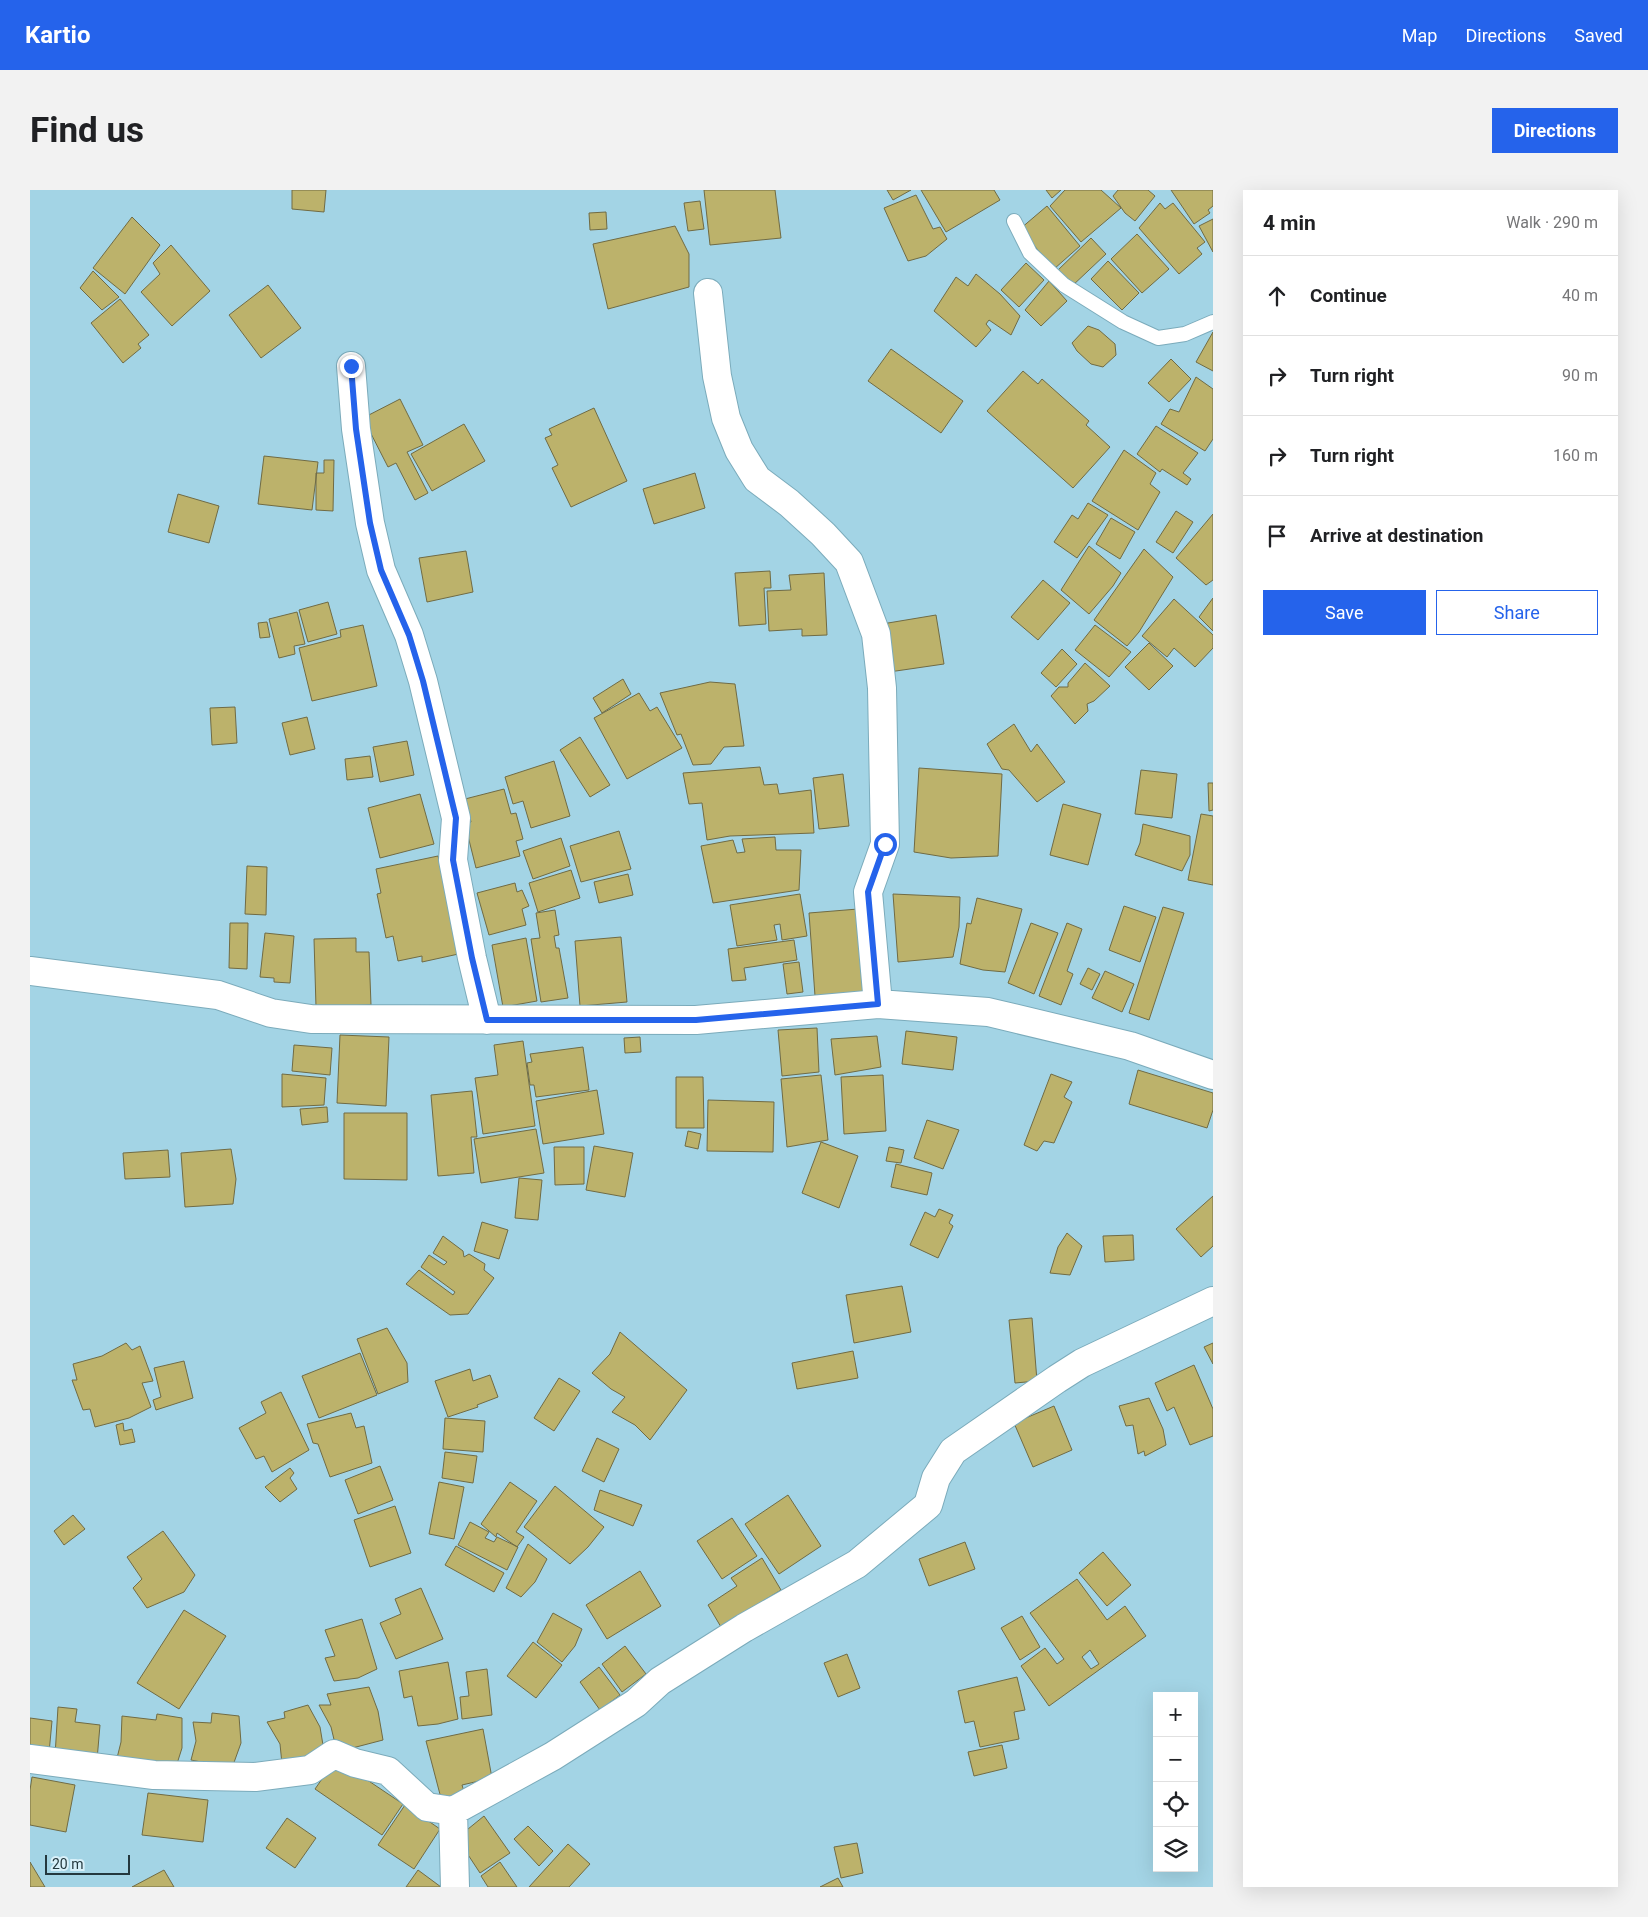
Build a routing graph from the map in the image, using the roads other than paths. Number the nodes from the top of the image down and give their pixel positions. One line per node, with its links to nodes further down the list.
1 (1014, 221): 3 (lane)
2 (708, 294): 6 (street)
3 (1213, 322)
4 (351, 366): 7 (street)
5 (30, 971): 7 (street)
6 (878, 1004): 7 (street); 8 (street)
7 (487, 1020)
8 (1213, 1074)
9 (1213, 1302): 11 (street)
10 (30, 1759): 11 (street)
11 (452, 1811): 12 (street)
12 (455, 1887)

